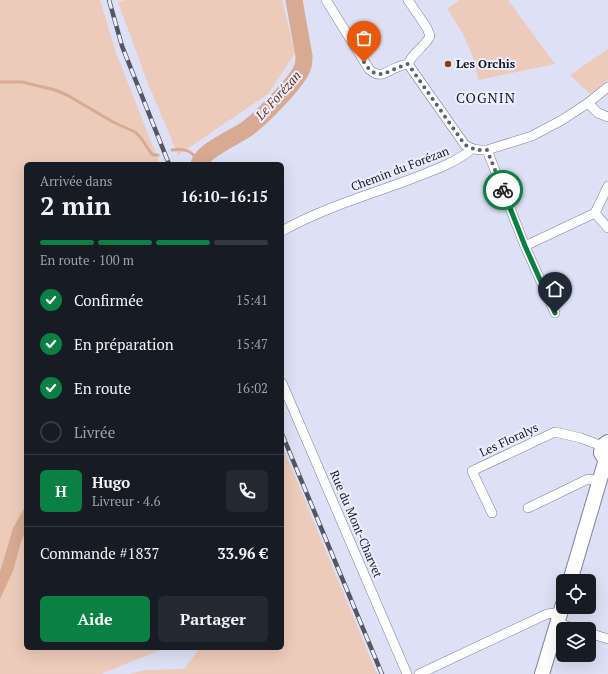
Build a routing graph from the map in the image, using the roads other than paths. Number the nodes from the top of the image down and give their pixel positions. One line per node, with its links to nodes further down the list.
1 (326, 0): 3 (street)
2 (408, 0): 3 (street)
3 (408, 64): 7 (street)
4 (608, 86): 5 (street)
5 (588, 104): 6 (street); 8 (street)
6 (608, 117)
7 (472, 149): 8 (street); 12 (street, Chemin du Forézan)
8 (487, 150): 13 (street)
9 (608, 186): 10 (street)
10 (595, 213): 11 (street); 13 (street)
11 (608, 228)
12 (284, 229)
13 (525, 246): 14 (street)
14 (555, 313)
15 (284, 388): 27 (street, Rue du Mont-Charvet)
16 (606, 452): 17 (main road); 19 (street, Les Floralys)
17 (600, 481): 18 (street); 20 (main road)
18 (528, 508)
19 (492, 513)
20 (572, 574)
21 (556, 613): 28 (street)
22 (560, 614): 29 (main road)
23 (561, 614): 24 (street)
24 (570, 622)
25 (596, 635): 26 (street)
26 (608, 639)
27 (407, 674)
28 (419, 674)
29 (542, 674)

